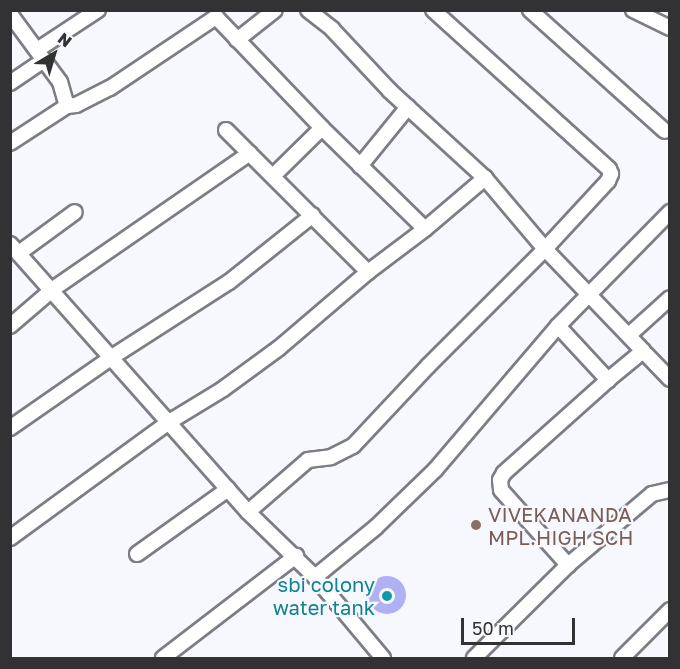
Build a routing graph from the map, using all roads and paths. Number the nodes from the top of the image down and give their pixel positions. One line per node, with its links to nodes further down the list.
1 (98, 10): 10 (street)
2 (274, 10): 9 (street)
3 (308, 10): 13 (street)
4 (433, 10): 27 (street)
5 (530, 10): 16 (street)
6 (633, 10): 8 (street)
7 (10, 14): 10 (street)
8 (669, 28)
9 (237, 40): 12 (street); 14 (street)
10 (40, 55): 11 (street); 12 (street)
11 (10, 83)
12 (67, 106): 17 (street)
13 (408, 107): 19 (street); 21 (street)
14 (322, 128): 19 (street); 20 (street)
15 (226, 130): 18 (street)
16 (665, 131)
17 (10, 143)
18 (250, 153): 20 (street); 29 (street)
19 (360, 166): 25 (street)
20 (274, 175): 24 (street)
21 (485, 178): 25 (street); 27 (street)
22 (75, 212): 26 (street)
23 (669, 212): 30 (street)
24 (313, 216): 28 (street); 36 (street)
25 (425, 229): 28 (street)
26 (15, 248): 29 (street)
27 (545, 249): 30 (street); 43 (street)
28 (368, 272): 39 (street)
29 (53, 289): 32 (street); 36 (street)
30 (588, 295): 33 (street); 34 (street)
31 (669, 298): 34 (street)
32 (10, 326)
33 (558, 326): 38 (street); 48 (street)
34 (630, 335): 35 (street)
35 (644, 351): 37 (street); 38 (street)
36 (112, 357): 39 (street); 40 (street)
37 (669, 379)
38 (608, 380): 47 (street)
39 (169, 422): 41 (street); 44 (street)
40 (10, 428)
41 (228, 489): 43 (street); 45 (street)
42 (669, 490): 47 (street)
43 (248, 512): 46 (street)
44 (10, 537)
45 (137, 554)
46 (296, 556): 48 (street); 50 (street)
47 (568, 565): 52 (street)
48 (315, 577): 51 (street)
49 (669, 610): 53 (street)
50 (163, 658)
51 (383, 658)
52 (474, 658)
53 (622, 658)

